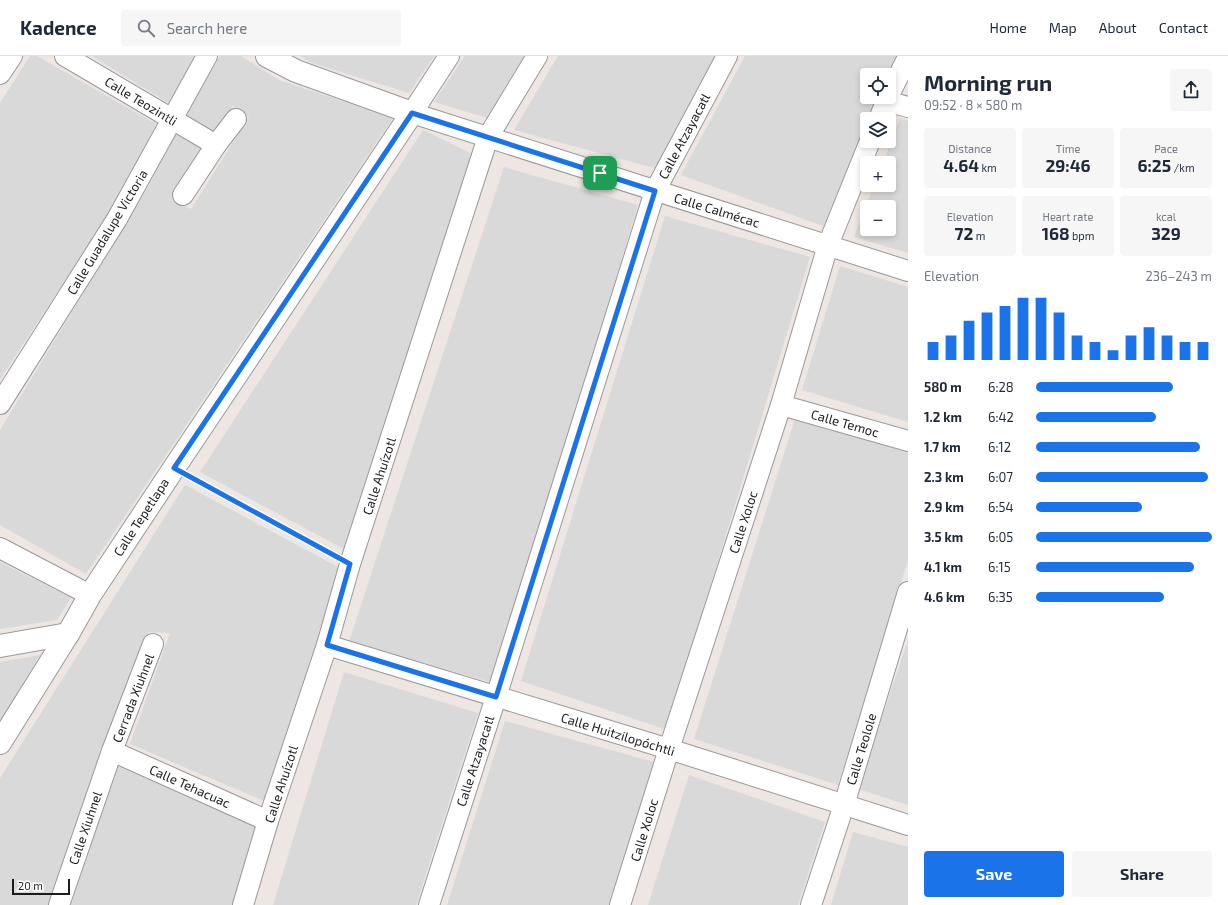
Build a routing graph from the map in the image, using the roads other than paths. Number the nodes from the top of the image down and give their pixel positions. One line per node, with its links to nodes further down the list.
1 (12, 56): 9 (street)
2 (65, 56): 15 (street, Calle Teozintli)
3 (207, 56): 15 (street, Calle Guadalupe Victoria)
4 (267, 56): 13 (street)
5 (450, 56): 13 (street, Calle Tepetlapa)
6 (536, 56): 16 (street, Calle Ahuízotl)
7 (727, 56): 19 (street, Calle Atzayacatl)
8 (908, 57): 10 (street)
9 (0, 74)
10 (896, 82)
11 (896, 102): 12 (street)
12 (908, 107)
13 (412, 113): 16 (street, Calle Calmécac); 28 (street, Calle Tepetlapa)
14 (236, 119): 17 (street)
15 (172, 120): 17 (street, Calle Teozintli); 23 (street, Calle Guadalupe Victoria)
16 (488, 137): 19 (street, Calle Calmécac); 31 (street, Calle Ahuízotl)
17 (216, 145): 20 (street)
18 (867, 148): 21 (street, Calle Xoloc)
19 (655, 191): 21 (street, Calle Calmécac); 33 (street, Calle Atzayacatl)
20 (183, 195)
21 (828, 245): 22 (street, Calle Calmécac); 24 (street, Calle Xoloc)
22 (908, 271)
23 (0, 404)
24 (781, 405): 25 (street, Calle Temoc); 35 (street, Calle Xoloc)
25 (908, 441)
26 (0, 548): 28 (street)
27 (908, 592): 37 (street, Calle Teolole)
28 (90, 595): 29 (street, Calle Tepetlapa)
29 (68, 634): 32 (street); 34 (street, Calle Tepetlapa)
30 (153, 644): 36 (street, Cerrada Xiuhnel)
31 (327, 645): 33 (street, Calle Huitzilopóchtli); 38 (street, Calle Ahuízotl)
32 (0, 646)
33 (496, 697): 35 (street, Calle Huitzilopóchtli); 42 (street, Calle Atzayacatl)
34 (0, 743)
35 (669, 749): 37 (street, Calle Huitzilopóchtli); 43 (street, Calle Xoloc)
36 (112, 751): 38 (street, Calle Tehacuac); 40 (street, Calle Xiuhnel)
37 (844, 805): 39 (street, Calle Huitzilopóchtli); 44 (street, Calle Teolole)
38 (268, 821): 41 (street, Calle Ahuízotl)
39 (908, 825)
40 (59, 905)
41 (243, 905)
42 (429, 905)
43 (620, 905)
44 (811, 905)

